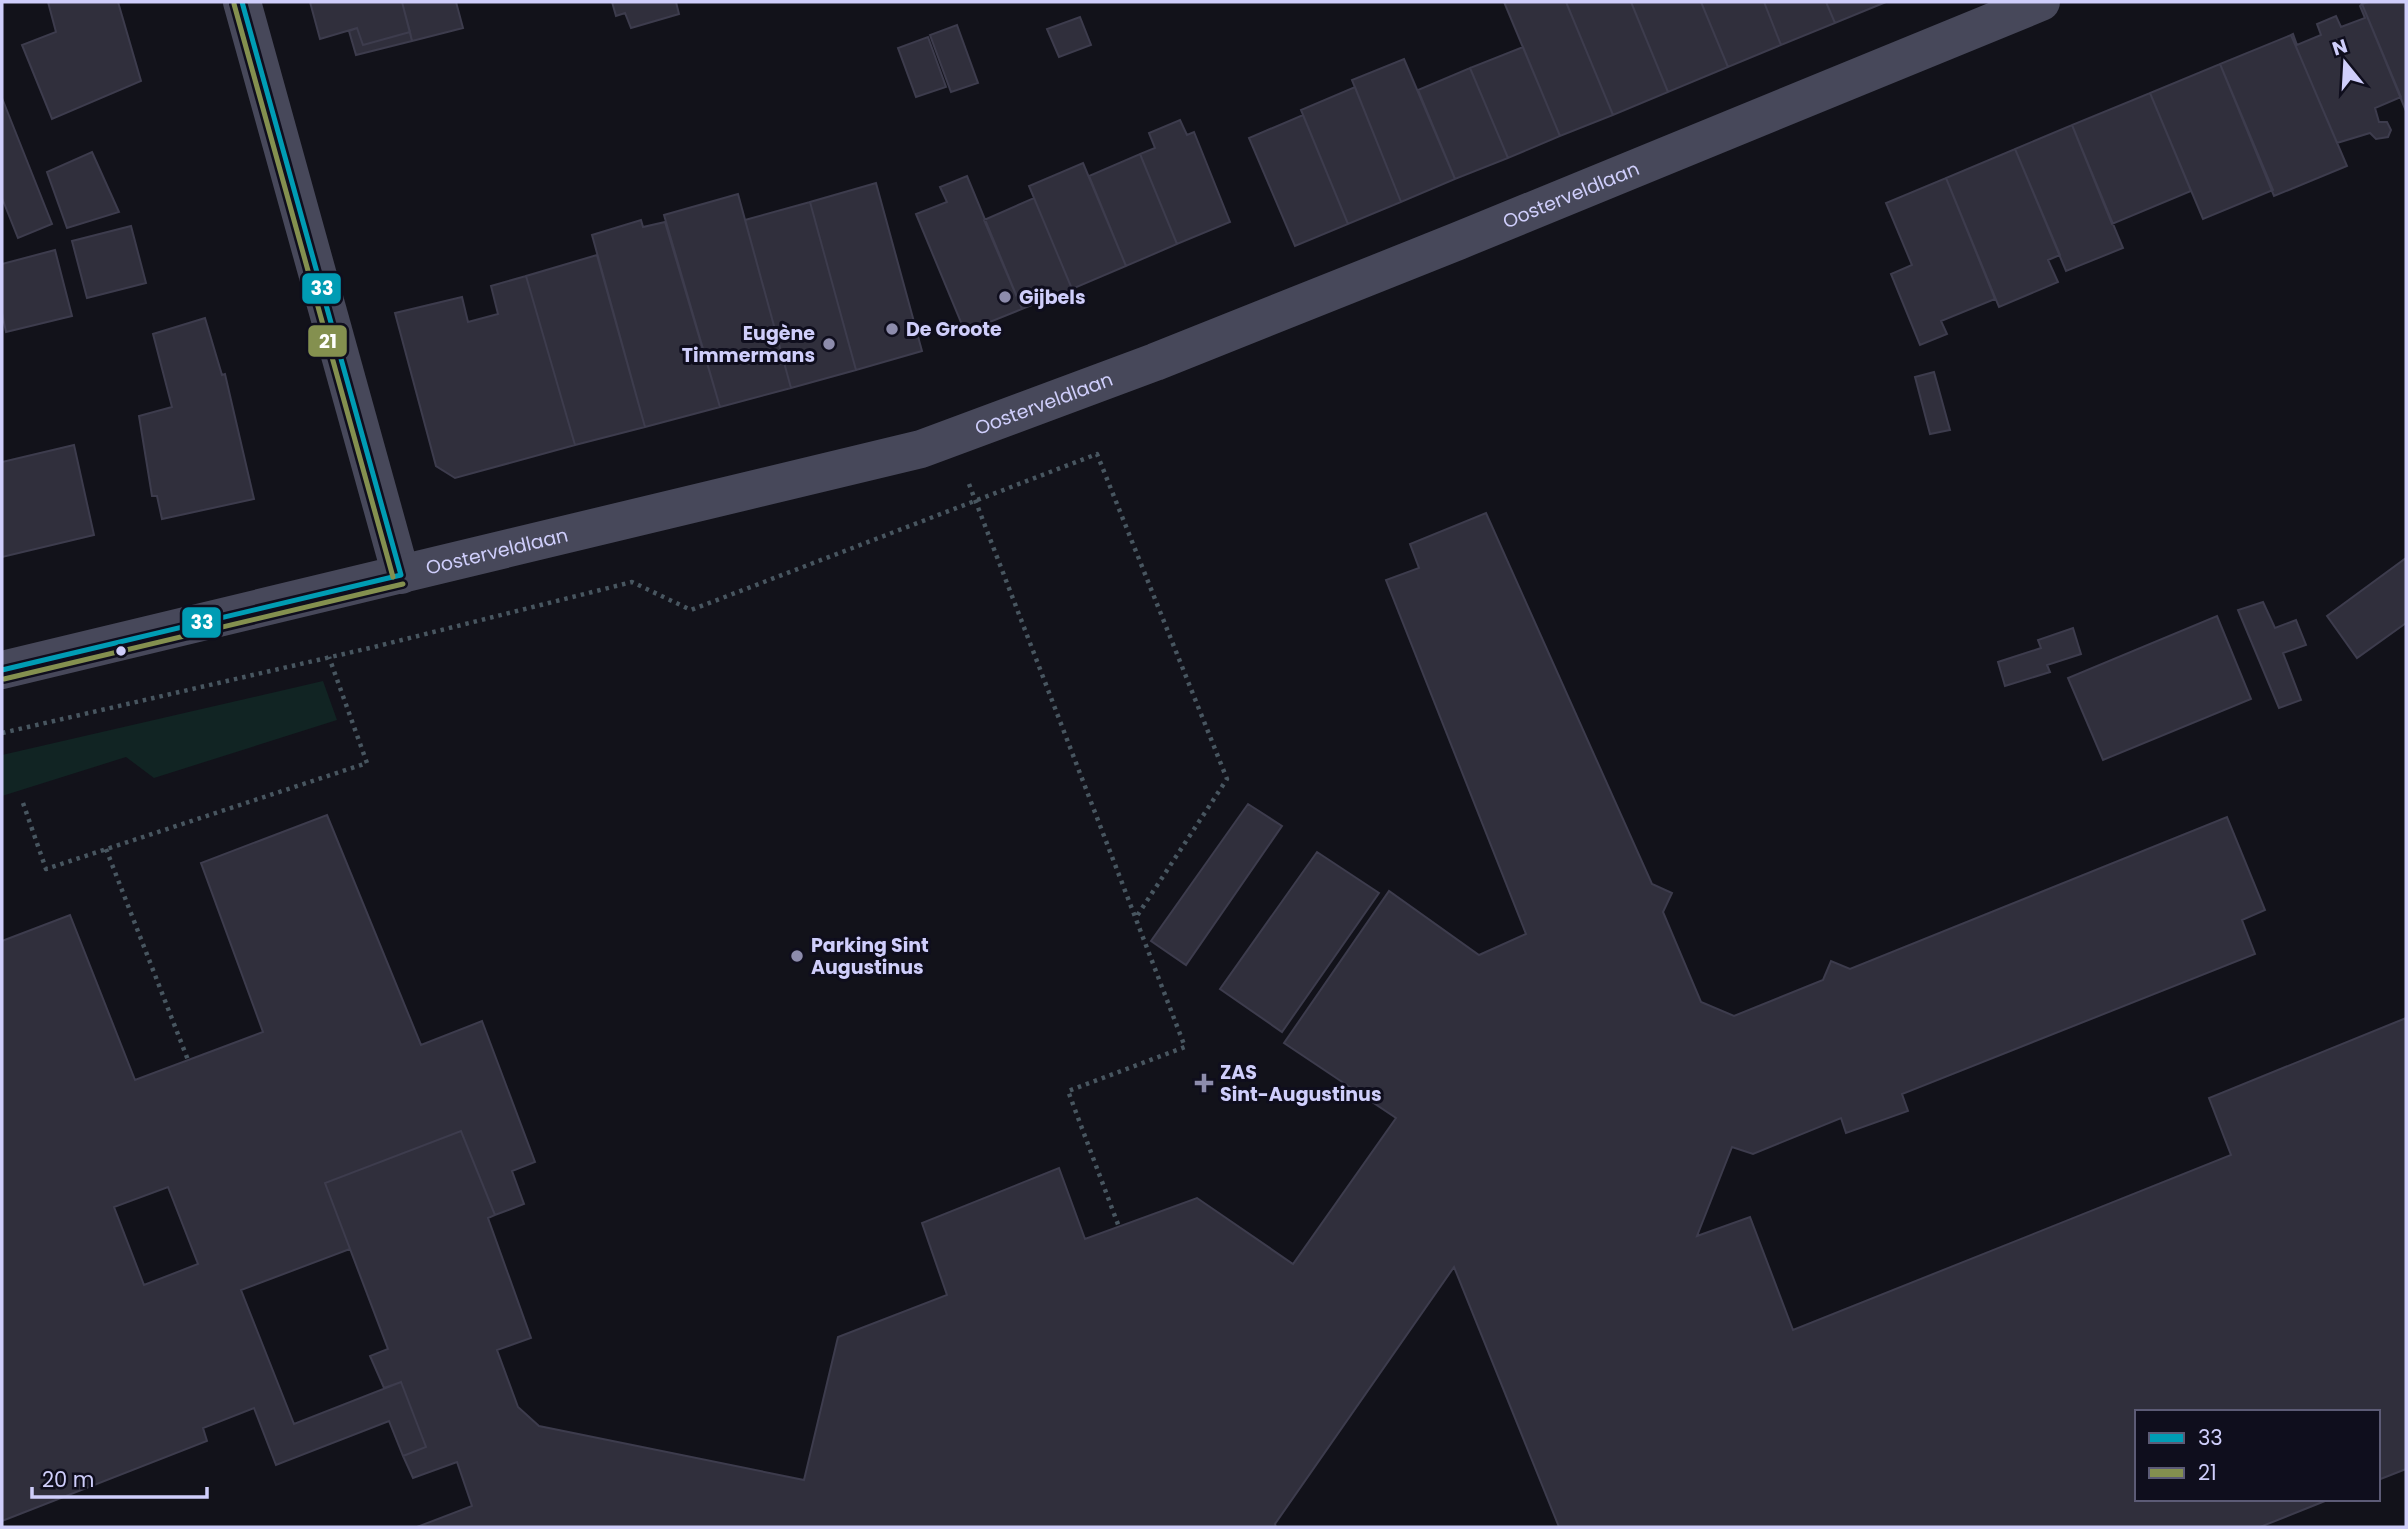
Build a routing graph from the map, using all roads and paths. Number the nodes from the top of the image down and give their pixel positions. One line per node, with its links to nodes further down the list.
1 (242, 2): 5 (street)
2 (2041, 2): 3 (street, Oosterveldlaan)
3 (951, 437): 4 (path); 5 (street, Oosterveldlaan)
4 (975, 501): 6 (path); 11 (path); 11 (path)
5 (401, 575): 7 (street, Oosterveldlaan)
6 (329, 657): 8 (path); 10 (path)
7 (2, 670)
8 (2, 733)
9 (23, 803): 10 (path)
10 (106, 849): 12 (path)
11 (1135, 919): 13 (path)
12 (188, 1060)
13 (1119, 1227)

